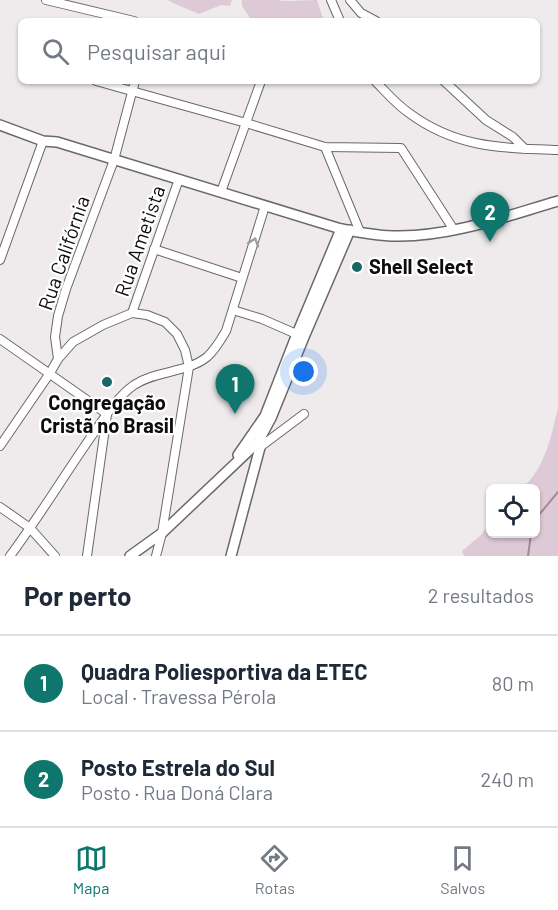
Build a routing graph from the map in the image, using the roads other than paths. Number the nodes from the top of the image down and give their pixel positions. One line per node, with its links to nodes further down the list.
1 (46, 0): 4 (street)
2 (331, 0): 5 (street)
3 (350, 0): 6 (street)
4 (121, 18)
5 (339, 18)
6 (370, 18)
7 (108, 84): 12 (street)
8 (134, 84): 12 (street, Rua Califórnia)
9 (260, 84): 13 (street)
10 (378, 84): 17 (street)
11 (447, 84): 17 (street)
12 (131, 90): 13 (street); 19 (street, Rua Califórnia)
13 (246, 123): 16 (street); 21 (street)
14 (1, 127): 15 (main road)
15 (43, 141): 19 (main road); 27 (street)
16 (325, 147): 24 (street); 25 (street)
17 (525, 149): 18 (street)
18 (558, 150)
19 (114, 160): 20 (main road); 33 (street, Rua Califórnia)
20 (179, 179): 21 (main road); 26 (street, Rua Ametista)
21 (221, 192): 23 (main road)
22 (558, 201): 25 (main road)
23 (265, 206): 24 (main road); 28 (street, one-way to 23)
24 (350, 230): 25 (main road); 31 (main road)
25 (454, 230)
26 (154, 249): 28 (street); 30 (street, Rua Ametista)
27 (0, 260)
28 (242, 278): 29 (street)
29 (233, 310): 31 (street); 34 (street)
30 (132, 313): 33 (street); 34 (street)
31 (300, 335): 38 (main road)
32 (0, 339): 35 (street)
33 (58, 359): 35 (street)
34 (189, 367): 36 (street); 48 (street)
35 (50, 374): 36 (street); 39 (street)
36 (107, 414): 40 (street); 42 (street)
37 (304, 414): 41 (street)
38 (259, 434): 41 (main road); 45 (main road)
39 (0, 446)
40 (84, 447): 42 (street); 47 (street)
41 (256, 448): 43 (main road); 44 (main road)
42 (102, 452): 51 (street)
43 (237, 461): 44 (main road); 45 (main road)
44 (254, 468): 54 (main road)
45 (227, 470): 48 (main road)
46 (0, 507): 47 (street)
47 (30, 528): 49 (street); 50 (street)
48 (162, 533): 52 (main road); 53 (street)
49 (10, 556)
50 (55, 556)
51 (87, 556)
52 (130, 556)
53 (156, 556)
54 (231, 556)

